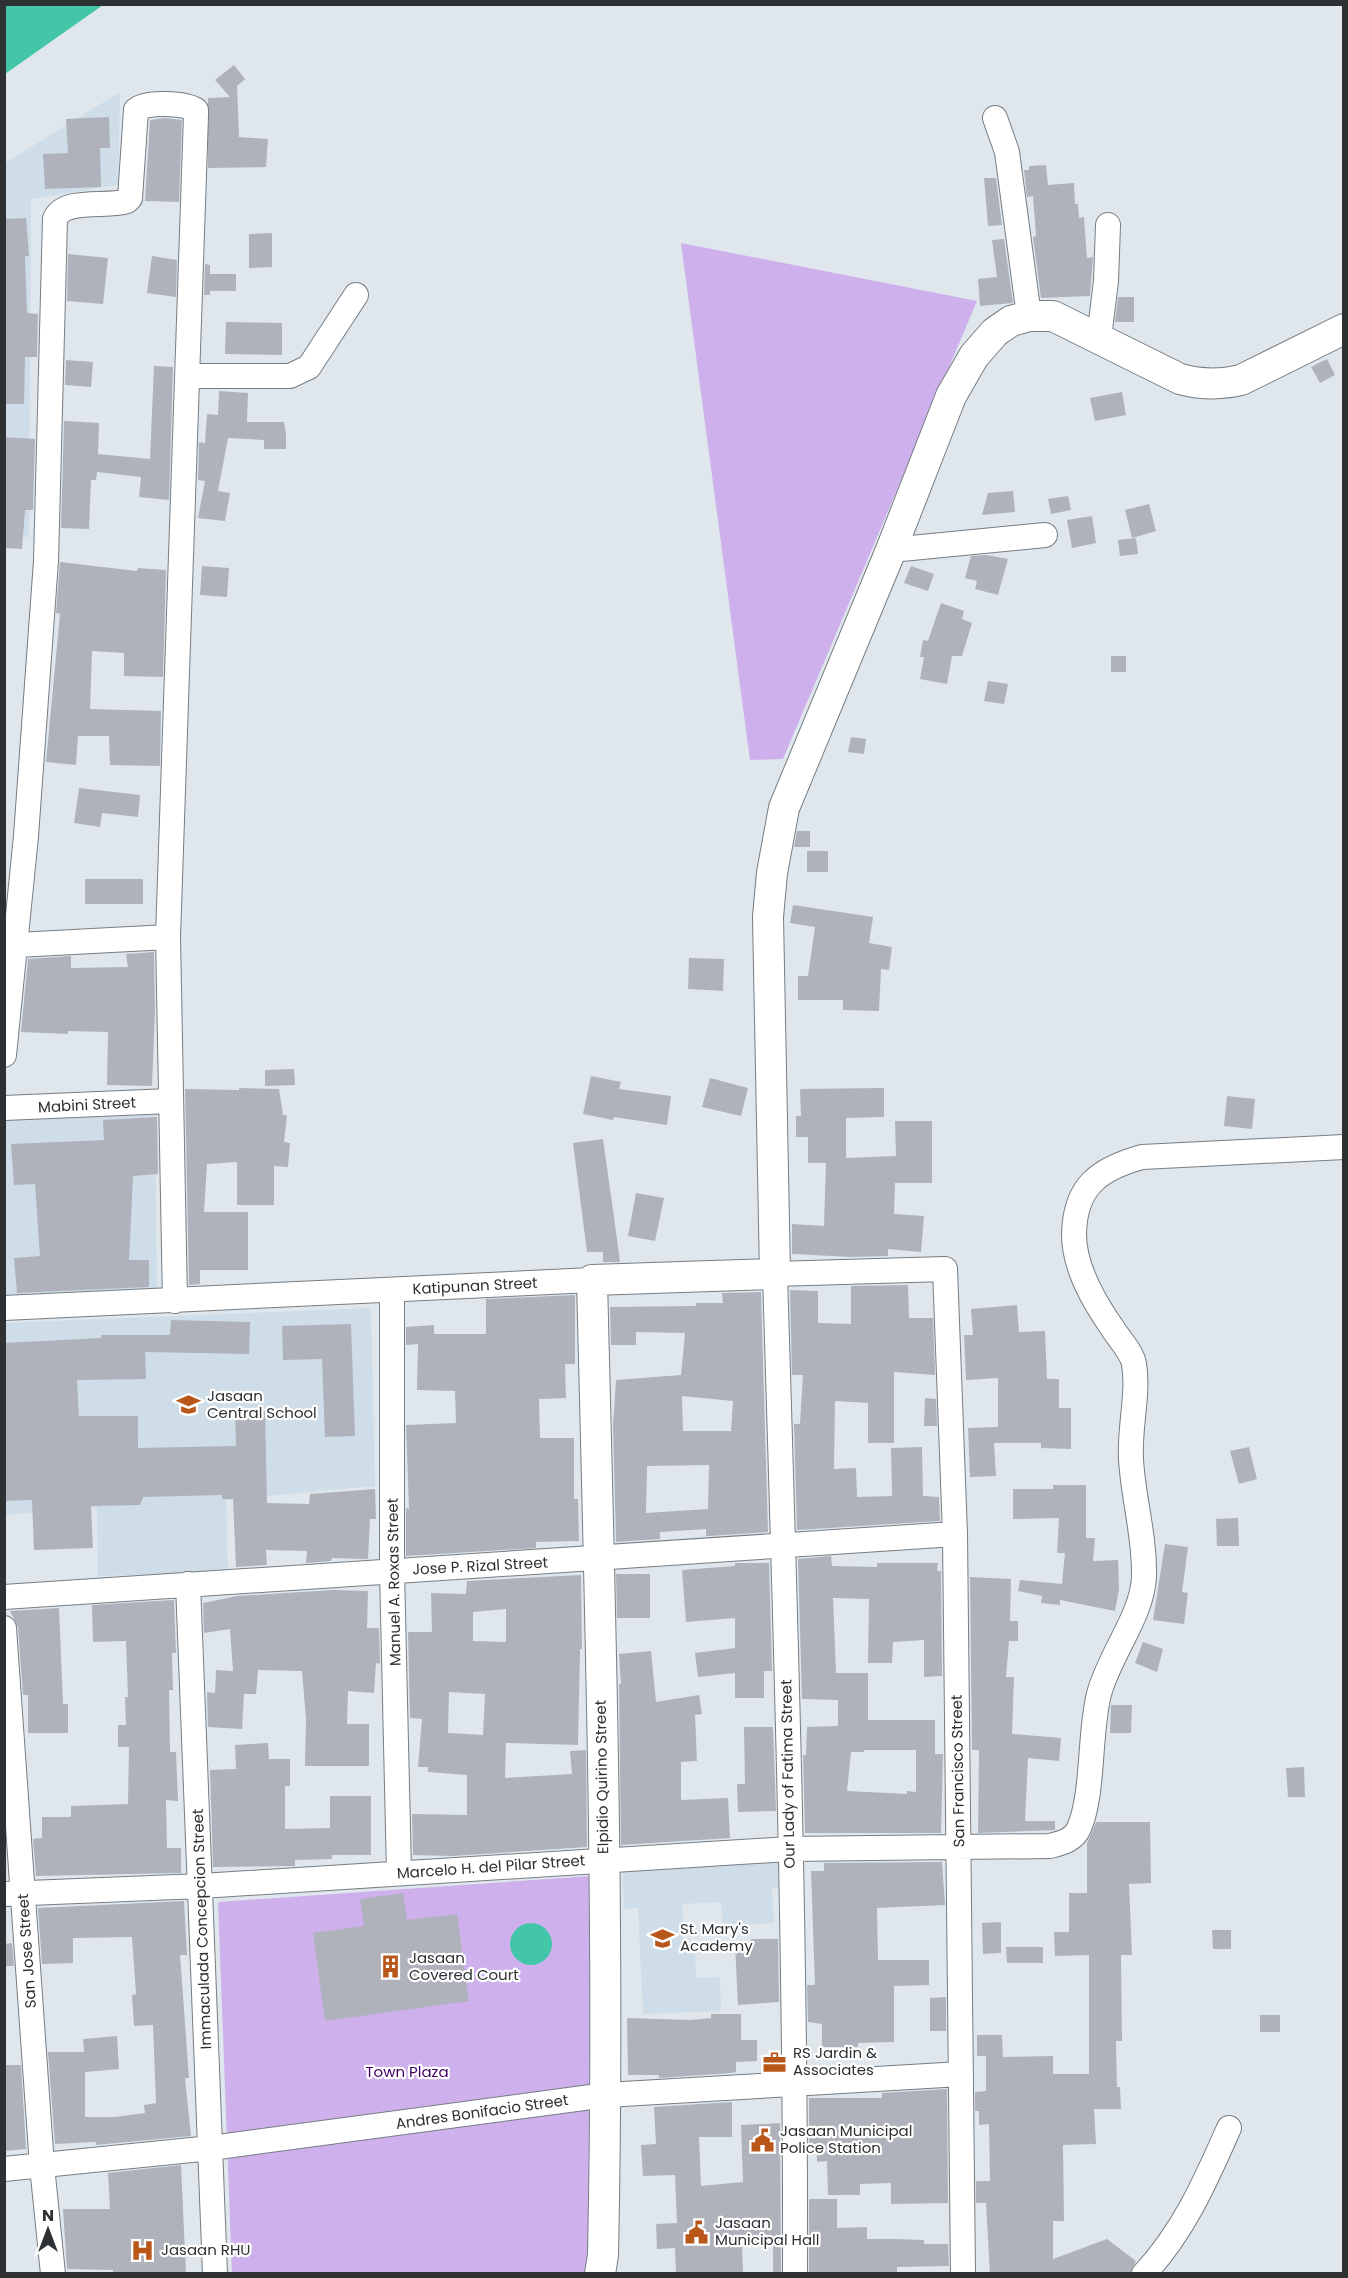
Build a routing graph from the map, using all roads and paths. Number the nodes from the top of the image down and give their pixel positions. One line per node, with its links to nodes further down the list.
1 (995, 118): 4 (street)
2 (1108, 225): 6 (street)
3 (356, 295): 7 (street)
4 (1029, 316): 6 (street); 9 (street)
5 (1344, 330): 6 (street)
6 (1099, 338)
7 (188, 376): 10 (street); 11 (street)
8 (1045, 535): 9 (street)
9 (891, 550): 17 (street)
10 (168, 937): 11 (street); 13 (street)
11 (17, 945): 12 (street)
12 (4, 1055)
13 (170, 1101): 14 (street, Mabini Street); 20 (street)
14 (4, 1108)
15 (1344, 1147): 29 (street, Marcelo H. del Pilar Street)
16 (945, 1269): 17 (street, Katipunan Street); 22 (street, San Francisco Street)
17 (775, 1274): 18 (street, Katipunan Street); 23 (street, Our Lady of Fatima Street)
18 (592, 1280): 19 (street, Katipunan Street); 24 (street, Elpidio Quirino Street)
19 (392, 1290): 20 (street, Katipunan Street); 25 (street, Manuel A. Roxas Street)
20 (174, 1301): 21 (street, Katipunan Street)
21 (4, 1308)
22 (955, 1534): 23 (street, Jose P. Rizal Street); 29 (street, San Francisco Street)
23 (783, 1547): 24 (street, Jose P. Rizal Street); 30 (street, Our Lady of Fatima Street)
24 (599, 1560): 25 (street, Jose P. Rizal Street); 31 (street, Elpidio Quirino Street)
25 (392, 1570): 26 (street, Jose P. Rizal Street); 32 (street, Manuel A. Roxas Street)
26 (188, 1584): 27 (street, Jose P. Rizal Street); 33 (street, Immaculada Concepcion Street)
27 (4, 1597)
28 (4, 1628): 34 (street, San Jose Street)
29 (959, 1847): 30 (street, Marcelo H. del Pilar Street); 35 (street, San Francisco Street)
30 (789, 1849): 31 (street, Marcelo H. del Pilar Street); 36 (street, Our Lady of Fatima Street)
31 (603, 1861): 32 (street, Marcelo H. del Pilar Street); 37 (street, Elpidio Quirino Street)
32 (399, 1873): 33 (street, Marcelo H. del Pilar Street)
33 (201, 1886): 34 (street, Marcelo H. del Pilar Street); 39 (street, Immaculada Concepcion Street)
34 (14, 1893): 40 (street, San Jose Street)
35 (961, 2074): 36 (street, Andres Bonifacio Street); 46 (street, San Francisco Street)
36 (795, 2082): 37 (street, Andres Bonifacio Street); 45 (street, Our Lady of Fatima Street)
37 (606, 2095): 39 (street, Andres Bonifacio Street); 44 (street, Elpidio Quirino Street)
38 (1229, 2127): 47 (street)
39 (211, 2148): 40 (street, Andres Bonifacio Street); 43 (street, Immaculada Concepcion Street)
40 (42, 2166): 41 (street, Andres Bonifacio Street); 42 (street, San Jose Street)
41 (4, 2169)
42 (53, 2274)
43 (215, 2274)
44 (600, 2274)
45 (795, 2274)
46 (963, 2274)
47 (1144, 2274)

